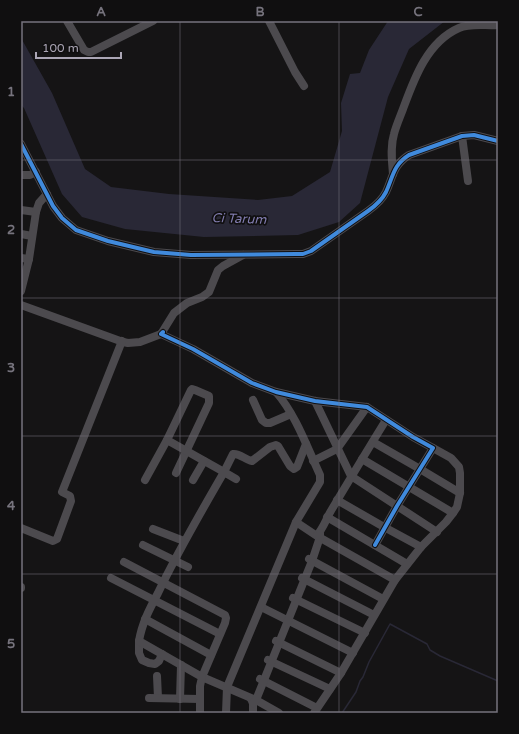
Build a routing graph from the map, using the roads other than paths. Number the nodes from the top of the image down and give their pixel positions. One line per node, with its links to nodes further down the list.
1 (66, 21): 4 (street)
2 (153, 21): 4 (street)
3 (269, 21): 6 (street)
4 (138, 24)
5 (498, 25): 11 (street)
6 (304, 86)
7 (462, 136): 8 (street); 11 (street); 13 (street)
8 (498, 141)
9 (21, 144): 10 (street)
10 (36, 172): 12 (street); 14 (street)
11 (393, 174): 19 (street)
12 (21, 175)
13 (468, 181)
14 (47, 194): 16 (street); 19 (street)
15 (21, 210): 16 (street)
16 (36, 212): 18 (street)
17 (21, 234): 18 (street)
18 (32, 236): 20 (street)
19 (245, 254): 23 (street)
20 (25, 259): 21 (street)
21 (21, 291)
22 (21, 305): 24 (street)
23 (163, 331): 24 (street); 25 (street)
24 (122, 341): 55 (street)
25 (276, 392): 27 (street); 29 (street)
26 (253, 400): 29 (street)
27 (315, 401): 28 (street); 35 (street)
28 (367, 407): 30 (street); 35 (street)
29 (291, 414): 33 (street)
30 (386, 420): 32 (street); 34 (street)
31 (167, 440): 36 (street); 36 (street); 45 (street)
32 (373, 442): 37 (street); 40 (street)
33 (306, 444): 39 (street); 41 (street)
34 (433, 448): 40 (street); 48 (street)
35 (338, 449): 39 (street); 43 (street)
36 (186, 451): 38 (street); 42 (street)
37 (362, 459): 43 (street); 47 (street)
38 (204, 461): 41 (street); 46 (street)
39 (313, 461): 53 (street)
40 (420, 469): 47 (street); 48 (street)
41 (224, 472): 44 (street); 59 (street)
42 (176, 473)
43 (351, 476): 49 (street); 50 (street)
44 (236, 479)
45 (145, 480)
46 (193, 480)
47 (408, 486): 50 (street); 51 (street)
48 (460, 493): 51 (street)
49 (337, 500): 52 (street); 54 (street)
50 (396, 506): 54 (street); 57 (street)
51 (453, 513): 57 (street)
52 (327, 517): 58 (street); 61 (street)
53 (296, 522): 58 (street); 75 (street)
54 (384, 527): 61 (street); 62 (street)
55 (21, 528)
56 (153, 529): 59 (street)
57 (437, 532): 62 (street)
58 (319, 535): 64 (street); 70 (street)
59 (184, 541): 63 (street)
60 (143, 545): 63 (street)
61 (375, 545): 66 (street)
62 (421, 547): 66 (street)
63 (174, 560): 67 (street); 71 (street)
64 (311, 560): 69 (street); 73 (street)
65 (124, 562): 71 (street)
66 (407, 564): 70 (street)
67 (188, 567)
68 (111, 578): 74 (street)
69 (303, 578): 72 (street); 76 (street)
70 (395, 580): 73 (street)
71 (163, 582): 74 (street); 80 (street)
72 (294, 598): 78 (street); 79 (street)
73 (383, 599): 76 (street)
74 (154, 601): 77 (street); 80 (street)
75 (261, 607): 78 (street); 92 (street)
76 (374, 615): 79 (street)
77 (145, 619): 81 (street); 85 (street)
78 (287, 621): 82 (street); 83 (street)
79 (364, 633): 83 (street)
80 (220, 634): 85 (street)
81 (139, 641): 84 (street); 84 (street)
82 (277, 641): 86 (street); 88 (street)
83 (353, 653): 88 (street)
84 (162, 654): 87 (street)
85 (211, 655): 90 (street)
86 (269, 661): 91 (street); 93 (street)
87 (181, 666): 90 (street); 94 (street)
88 (341, 673): 93 (street)
89 (157, 676): 94 (street)
90 (202, 676): 92 (street); 95 (street)
91 (261, 679): 96 (street); 97 (street)
92 (227, 687): 96 (street); 99 (street)
93 (330, 690): 97 (street)
94 (180, 698): 95 (street)
95 (200, 698): 98 (street)
96 (253, 701): 100 (street); 101 (street)
97 (316, 710)
98 (200, 713)
99 (226, 713)
100 (254, 713)
101 (279, 713)

